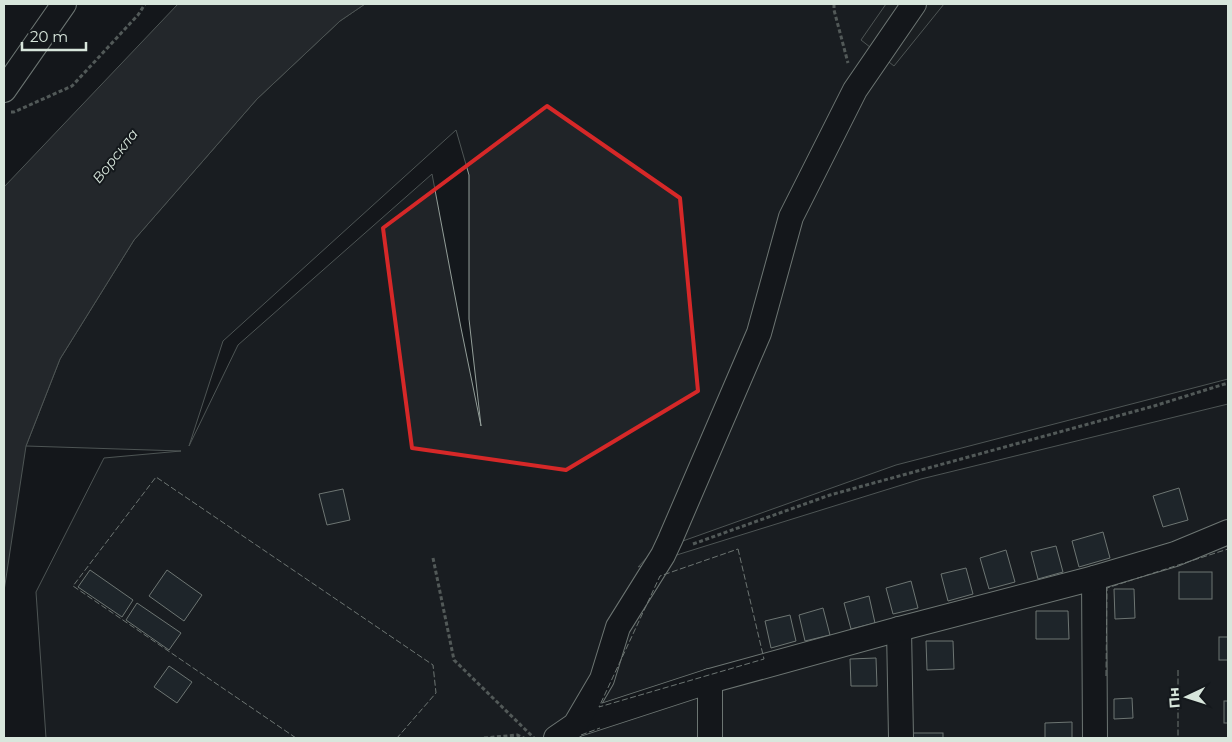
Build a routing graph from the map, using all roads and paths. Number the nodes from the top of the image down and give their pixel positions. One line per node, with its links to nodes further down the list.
1 (64, 4): 5 (street)
2 (145, 4): 7 (path)
3 (834, 4): 6 (path)
4 (914, 4): 6 (street)
5 (4, 90)
6 (855, 90): 10 (street)
7 (4, 112)
8 (1228, 383): 10 (path)
9 (1228, 532): 12 (street)
10 (663, 555): 15 (street)
11 (433, 558): 18 (path)
12 (1094, 578): 13 (street); 21 (street)
13 (899, 628): 14 (street); 20 (street)
14 (710, 681): 15 (street); 19 (street)
15 (566, 732)
16 (484, 738): 17 (path)
17 (524, 738)
18 (534, 738)
19 (710, 738)
20 (901, 738)
21 (1095, 738)

